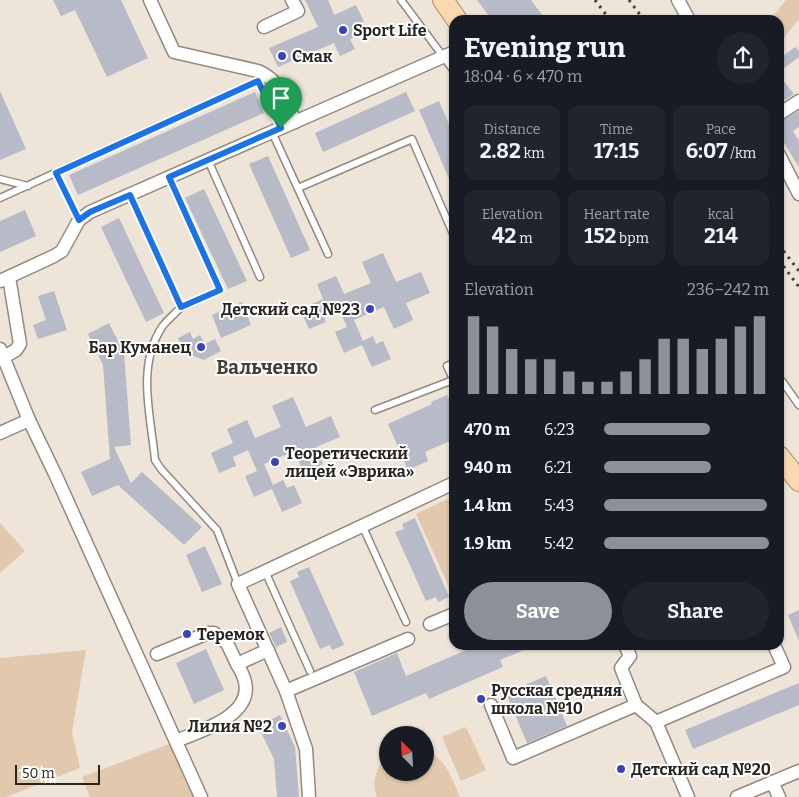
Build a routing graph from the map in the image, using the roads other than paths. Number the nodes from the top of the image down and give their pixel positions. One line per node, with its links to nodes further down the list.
1 (150, 0): 12 (street)
2 (292, 0): 8 (street)
3 (401, 0): 9 (lane)
4 (443, 0): 6 (main road)
5 (678, 0): 7 (street)
6 (454, 15)
7 (686, 15)
8 (264, 27)
9 (449, 54): 12 (street)
10 (799, 101): 11 (street)
11 (784, 111)
12 (295, 122): 13 (street)
13 (276, 130): 14 (street); 16 (lane); 20 (lane)
14 (208, 160): 17 (street); 27 (lane)
15 (784, 164): 21 (street)
16 (56, 173): 19 (lane); 24 (lane)
17 (169, 177): 22 (street); 29 (lane)
18 (0, 179): 19 (lane)
19 (28, 186): 23 (lane)
20 (298, 188): 25 (lane); 26 (lane)
21 (799, 194)
22 (130, 195): 24 (street); 29 (lane)
23 (0, 198)
24 (79, 220): 28 (street)
25 (449, 224)
26 (328, 254)
27 (260, 277)
28 (5, 279): 30 (street)
29 (181, 307): 42 (lane)
30 (2, 353): 35 (street)
31 (449, 382): 34 (lane)
32 (784, 384): 33 (lane)
33 (799, 405)
34 (375, 410)
35 (28, 420): 36 (street); 57 (street)
36 (0, 433)
37 (784, 462): 38 (main road)
38 (799, 481)
39 (449, 485): 40 (street)
40 (362, 525): 41 (street); 44 (lane)
41 (265, 571): 42 (street); 52 (lane)
42 (238, 584): 47 (street)
43 (449, 616): 45 (street)
44 (406, 622)
45 (430, 624)
46 (408, 639): 53 (street)
47 (268, 650): 51 (street); 53 (street)
48 (627, 650): 55 (street)
49 (776, 650): 56 (street)
50 (157, 654): 51 (street)
51 (237, 664): 57 (street)
52 (310, 672)
53 (286, 691): 62 (street)
54 (491, 705): 55 (street)
55 (636, 705): 56 (street)
56 (656, 722): 63 (street)
57 (176, 741): 61 (street)
58 (799, 771): 59 (street)
59 (772, 782): 60 (street); 65 (street)
60 (756, 793): 64 (street)
61 (201, 797)
62 (310, 797)
63 (688, 797)
64 (737, 797)
65 (779, 797)

